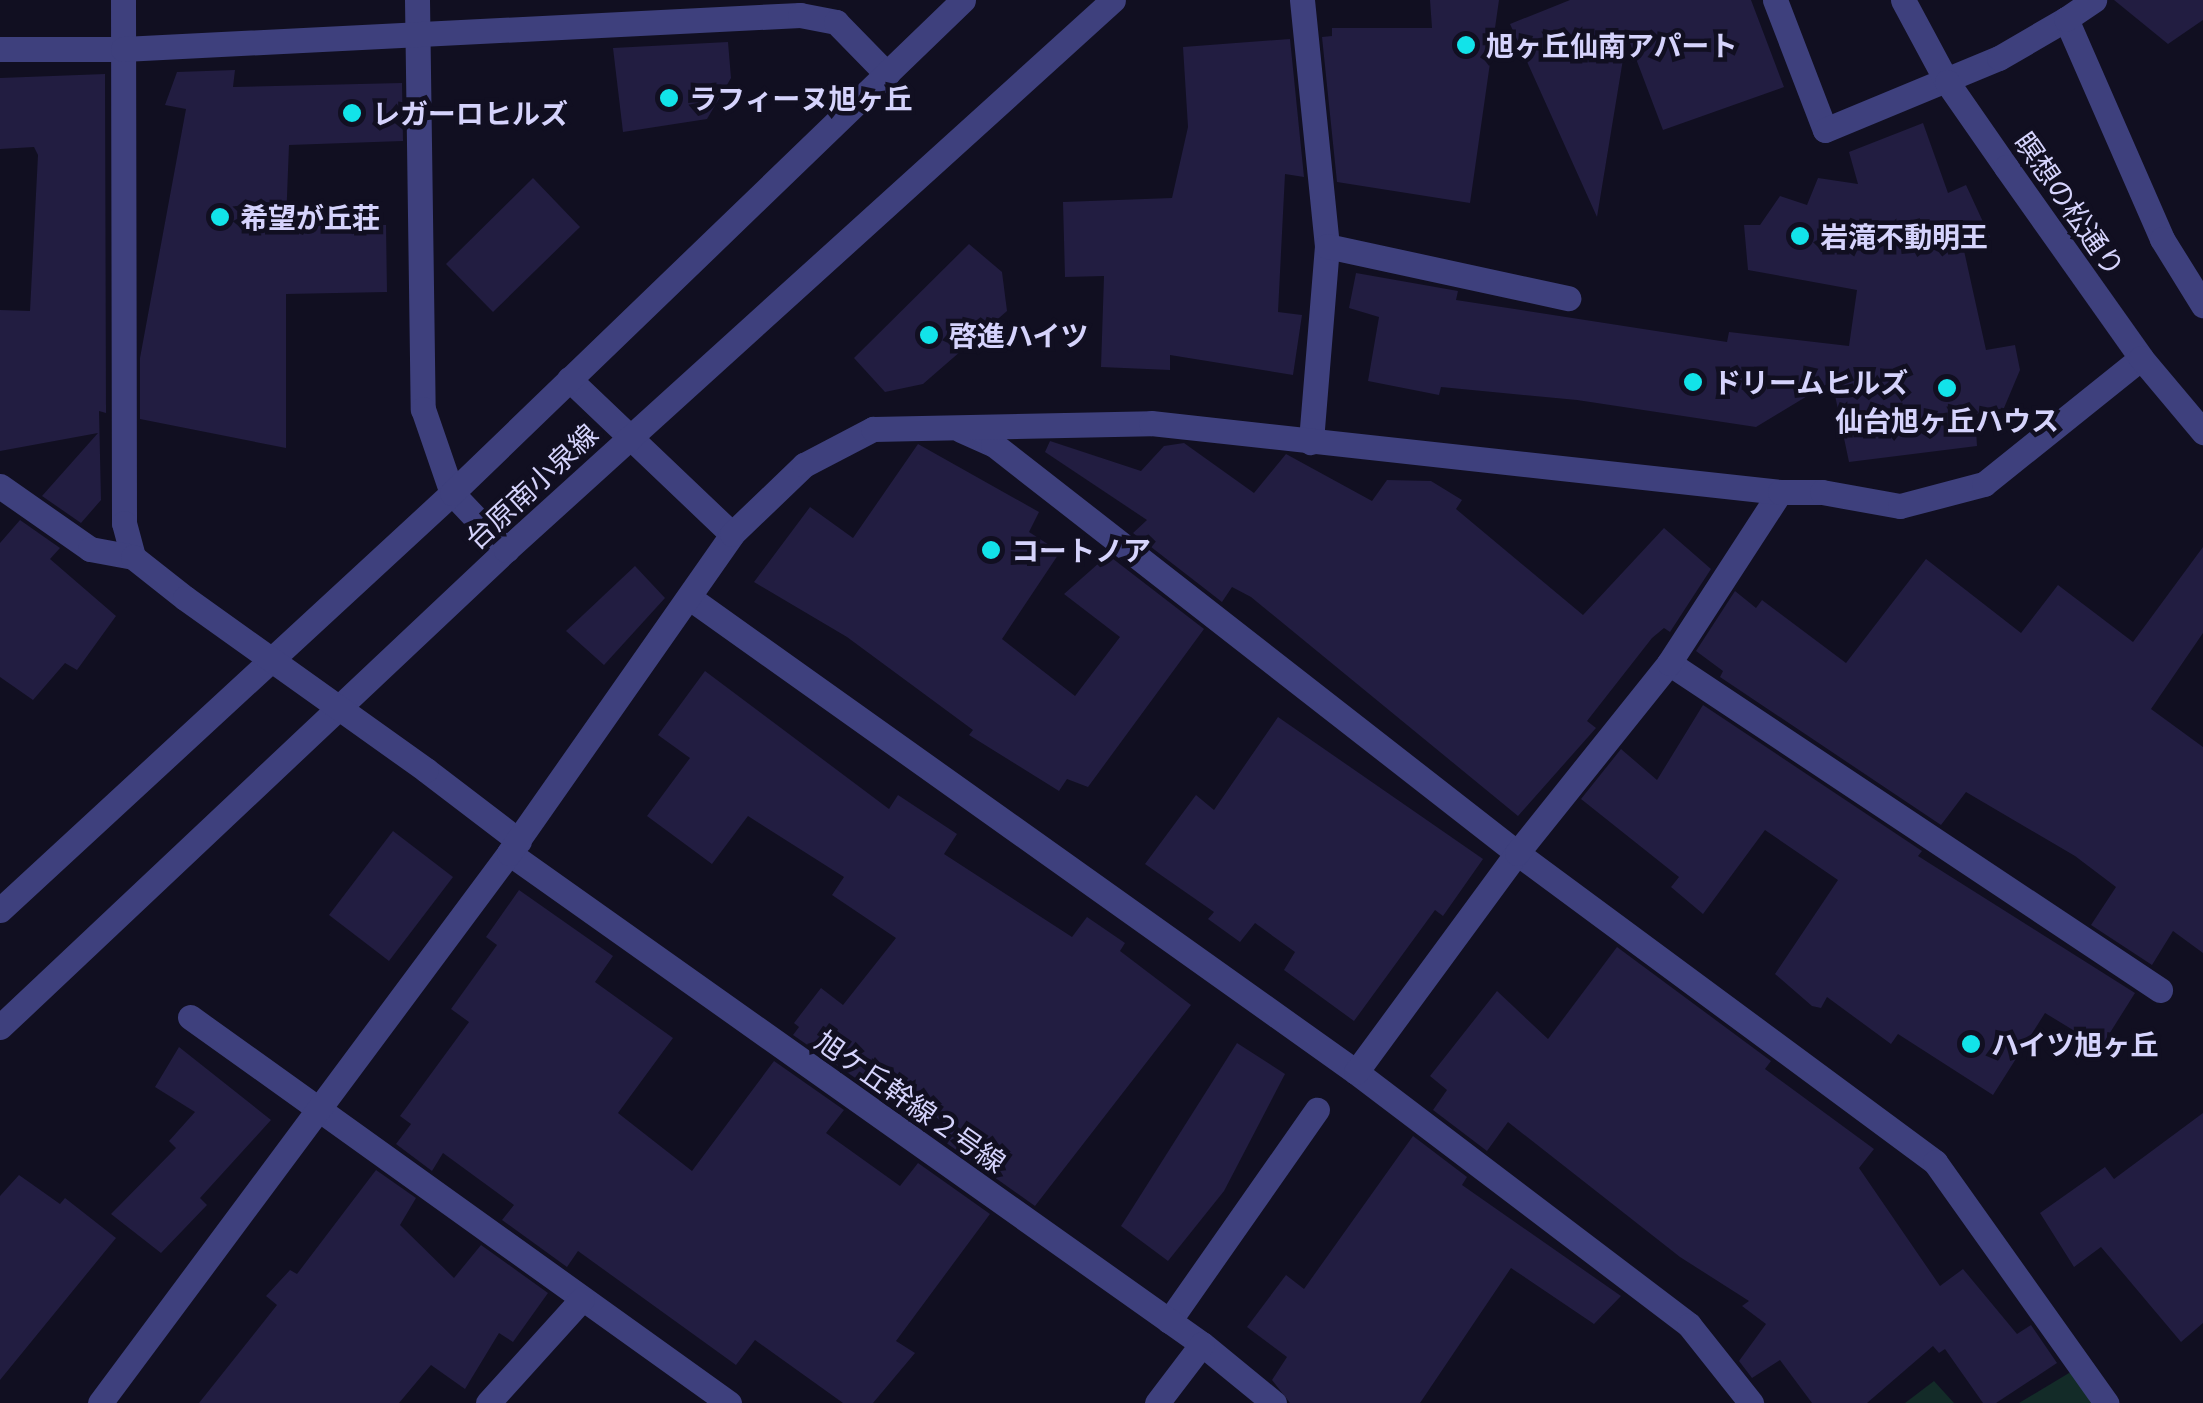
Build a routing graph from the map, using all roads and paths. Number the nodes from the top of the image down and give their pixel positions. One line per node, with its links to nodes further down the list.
1 (123, 0): 13 (street)
2 (417, 0): 11 (street)
3 (963, 0): 14 (street, 台原南小泉線)
4 (1113, 0): 23 (street, 台原南小泉線)
5 (1302, 0): 16 (street)
6 (1775, 0): 15 (street)
7 (1903, 0): 15 (street, 瞑想の松通り)
8 (2094, 0): 10 (street)
9 (724, 10): 11 (street); 14 (street)
10 (2066, 20): 15 (street); 18 (street)
11 (416, 32): 13 (street); 26 (street)
12 (0, 48): 13 (street)
13 (123, 49): 30 (street)
14 (887, 74): 20 (street, 台原南小泉線)
15 (1947, 82): 19 (street, 瞑想の松通り)
16 (1326, 246): 17 (street); 24 (street)
17 (1568, 298)
18 (2203, 305)
19 (2142, 358): 22 (street, 瞑想の松通り); 27 (street)
20 (569, 379): 23 (street); 26 (street, 台原南小泉線)
21 (950, 425): 24 (street); 28 (street); 34 (street)
22 (2203, 432)
23 (629, 437): 28 (street); 29 (street, 台原南小泉線)
24 (1311, 442): 27 (street)
25 (0, 486): 30 (street)
26 (452, 492): 29 (street); 35 (street, 台原南小泉線)
27 (1780, 492): 32 (street)
28 (732, 534): 31 (street)
29 (506, 550): 38 (street, 台原南小泉線)
30 (132, 558): 33 (street, 旭ケ丘幹線２号線, bridge)
31 (690, 598): 33 (street); 39 (street)
32 (1669, 663): 34 (street); 36 (street)
33 (514, 847): 41 (street); 43 (street, 旭ケ丘幹線２号線)
34 (1517, 853): 39 (street); 51 (street)
35 (0, 910)
36 (2160, 990)
37 (190, 1017): 41 (street)
38 (0, 1027)
39 (1356, 1072): 50 (street)
40 (1317, 1110): 43 (street)
41 (320, 1113): 42 (street); 45 (street)
42 (582, 1299): 46 (street); 47 (street)
43 (1169, 1321): 44 (street, 旭ケ丘幹線２号線)
44 (1202, 1344): 48 (street); 49 (street, 旭ケ丘幹線２号線)
45 (100, 1403)
46 (488, 1403)
47 (729, 1403)
48 (1157, 1403)
49 (1274, 1403)
50 (1751, 1403)
51 (2106, 1403)

